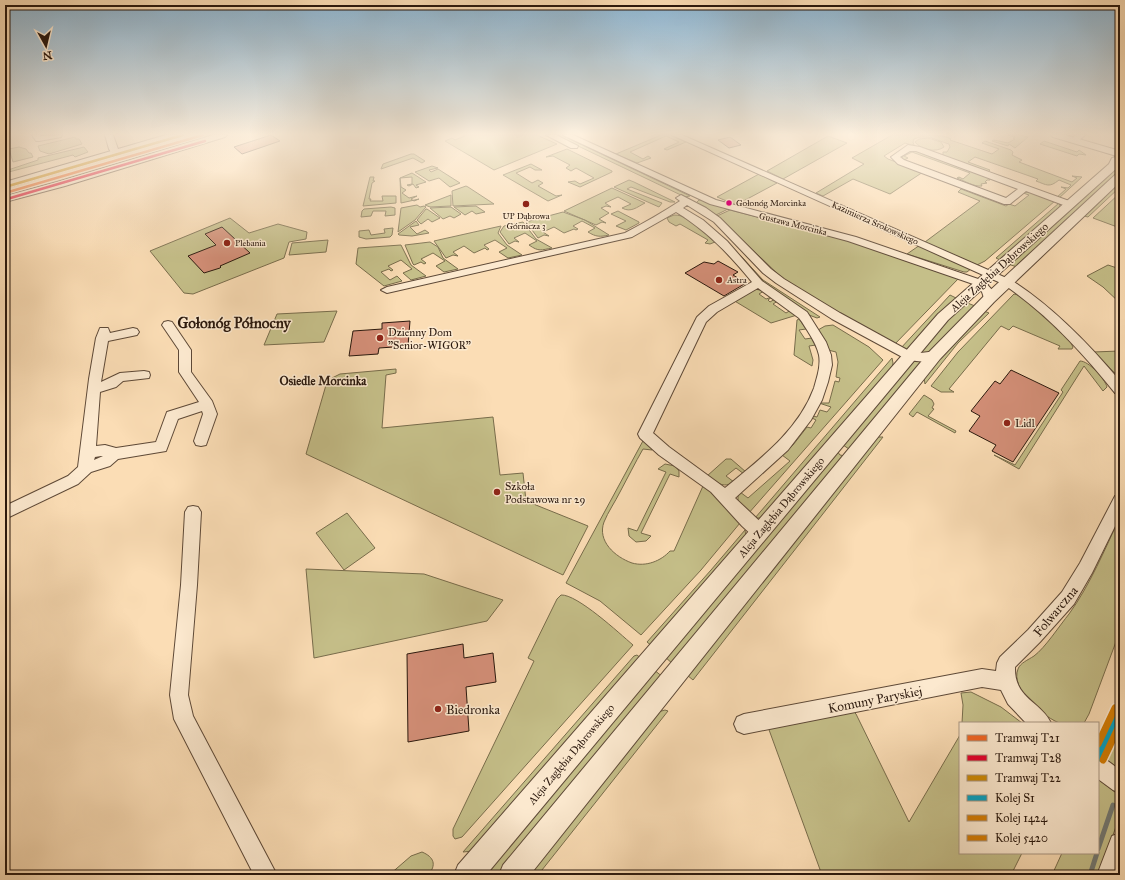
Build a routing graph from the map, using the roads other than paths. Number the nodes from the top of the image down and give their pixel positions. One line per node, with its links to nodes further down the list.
1 (35, 176): 10 (street)
2 (87, 176): 12 (street)
3 (636, 176): 13 (street)
4 (656, 176): 16 (street, Gustawa Morcinka)
5 (765, 176): 16 (street, Kazimierza Srokowskiego)
6 (938, 176): 11 (street)
7 (991, 176): 11 (street)
8 (1101, 176): 14 (street, Aleja Zagłębia Dąbrowskiego)
9 (1120, 176): 17 (street, Aleja Zagłębia Dąbrowskiego)
10 (5, 185)
11 (1024, 188): 14 (street)
12 (5, 199)
13 (688, 201): 15 (street); 21 (street)
14 (1069, 204): 16 (street, Aleja Zagłębia Dąbrowskiego)
15 (675, 207): 18 (street); 19 (street)
16 (985, 278): 17 (street, Kazimierza Srokowskiego); 20 (street); 25 (street, Aleja Zagłębia Dąbrowskiego)
17 (1007, 282): 20 (street, Aleja Zagłębia Dąbrowskiego); 29 (street)
18 (758, 283): 22 (street); 34 (street)
19 (387, 290)
20 (988, 299): 26 (street, Aleja Zagłębia Dąbrowskiego)
21 (836, 316): 22 (street); 25 (street)
22 (809, 324): 34 (street)
23 (168, 325): 30 (street)
24 (133, 332): 28 (street)
25 (903, 353): 26 (street); 32 (street, Aleja Zagłębia Dąbrowskiego)
26 (935, 355): 32 (street, Aleja Zagłębia Dąbrowskiego)
27 (144, 375): 28 (street)
28 (94, 384): 33 (street)
29 (1120, 390)
30 (207, 404): 31 (street); 33 (street)
31 (201, 441)
32 (846, 447): 38 (street, Aleja Zagłębia Dąbrowskiego); 47 (street, Aleja Zagłębia Dąbrowskiego)
33 (87, 461): 37 (street)
34 (725, 497): 38 (street)
35 (1120, 500): 39 (street, Folwarczna)
36 (194, 512): 45 (street)
37 (5, 514)
38 (760, 532): 46 (street, Aleja Zagłębia Dąbrowskiego)
39 (1010, 688): 40 (street); 41 (street, Komuny Paryskiej)
40 (1040, 722)
41 (744, 724)
42 (1099, 767): 43 (street)
43 (1120, 783)
44 (1120, 844): 48 (street)
45 (266, 875)
46 (468, 875)
47 (513, 875)
48 (1108, 875)

